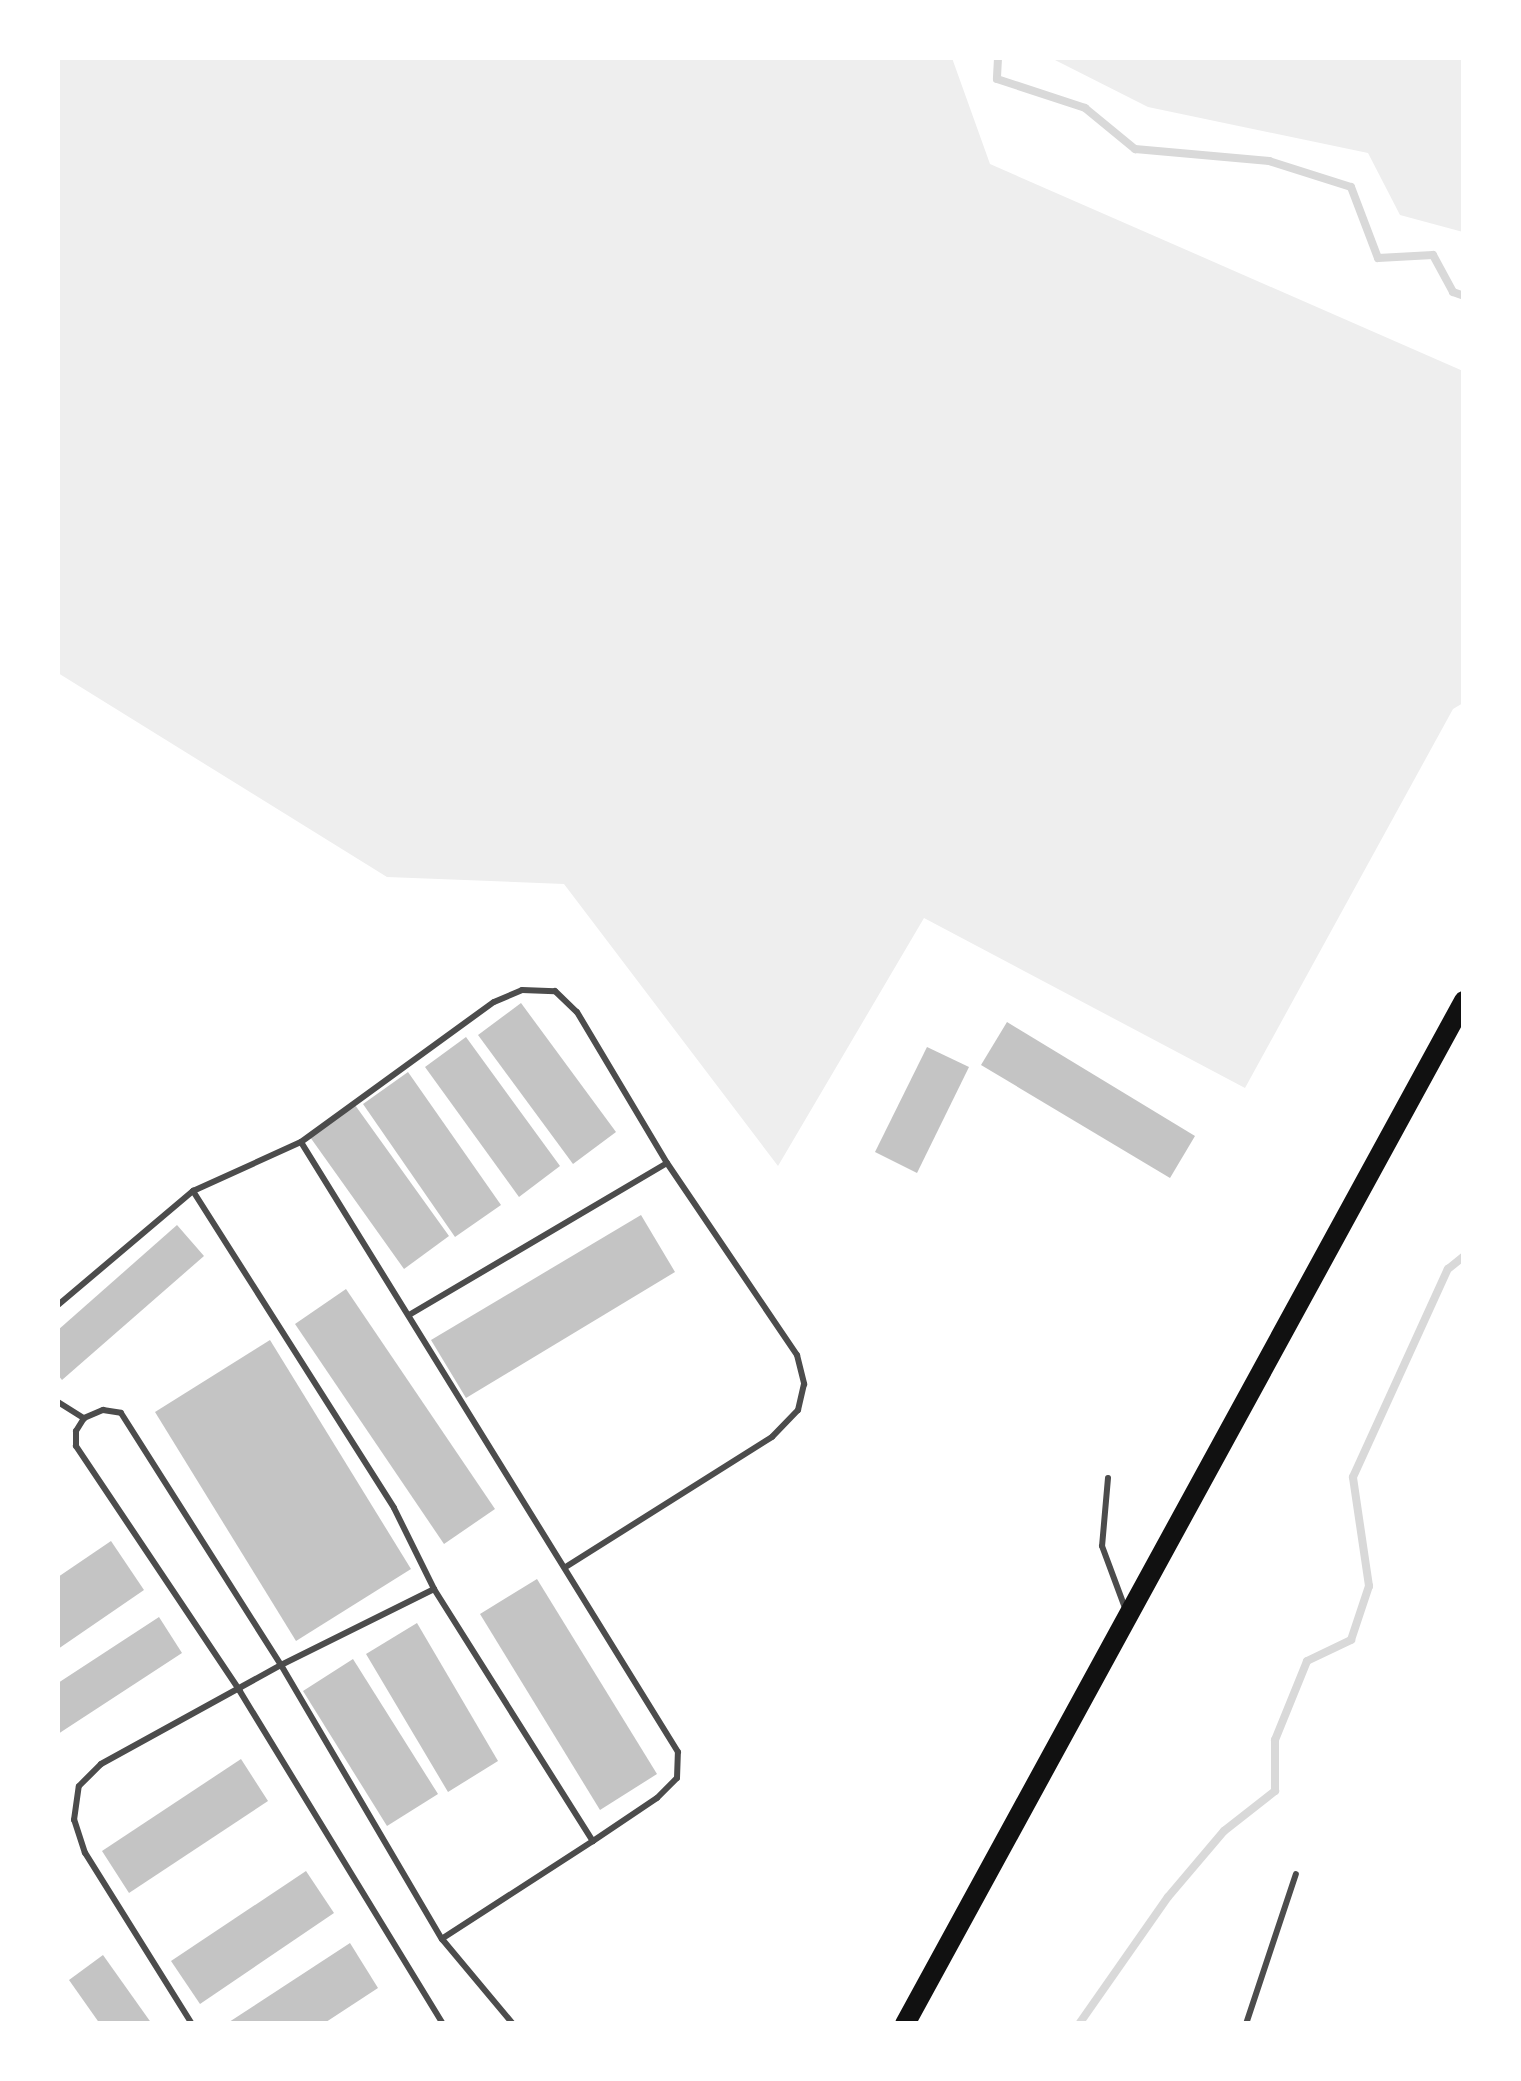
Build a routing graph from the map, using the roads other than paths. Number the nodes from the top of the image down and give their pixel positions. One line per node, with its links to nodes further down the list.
1 (1464, 1001): 12 (main road)
2 (302, 1142): 3 (lane); 4 (lane); 6 (lane)
3 (667, 1162): 6 (lane); 10 (lane)
4 (192, 1191): 5 (lane); 11 (lane)
5 (58, 1305)
6 (409, 1315): 10 (lane)
7 (58, 1402): 8 (lane)
8 (84, 1418): 13 (lane); 14 (lane)
9 (1108, 1478): 12 (lane)
10 (567, 1566): 15 (lane)
11 (434, 1589): 13 (lane); 15 (lane)
12 (1128, 1614): 21 (main road)
13 (280, 1665): 14 (lane); 17 (lane)
14 (240, 1691): 18 (lane); 19 (lane)
15 (593, 1841): 17 (lane)
16 (1296, 1874): 22 (lane)
17 (442, 1938): 20 (lane)
18 (192, 2024)
19 (443, 2024)
20 (513, 2024)
21 (905, 2024)
22 (1246, 2024)

